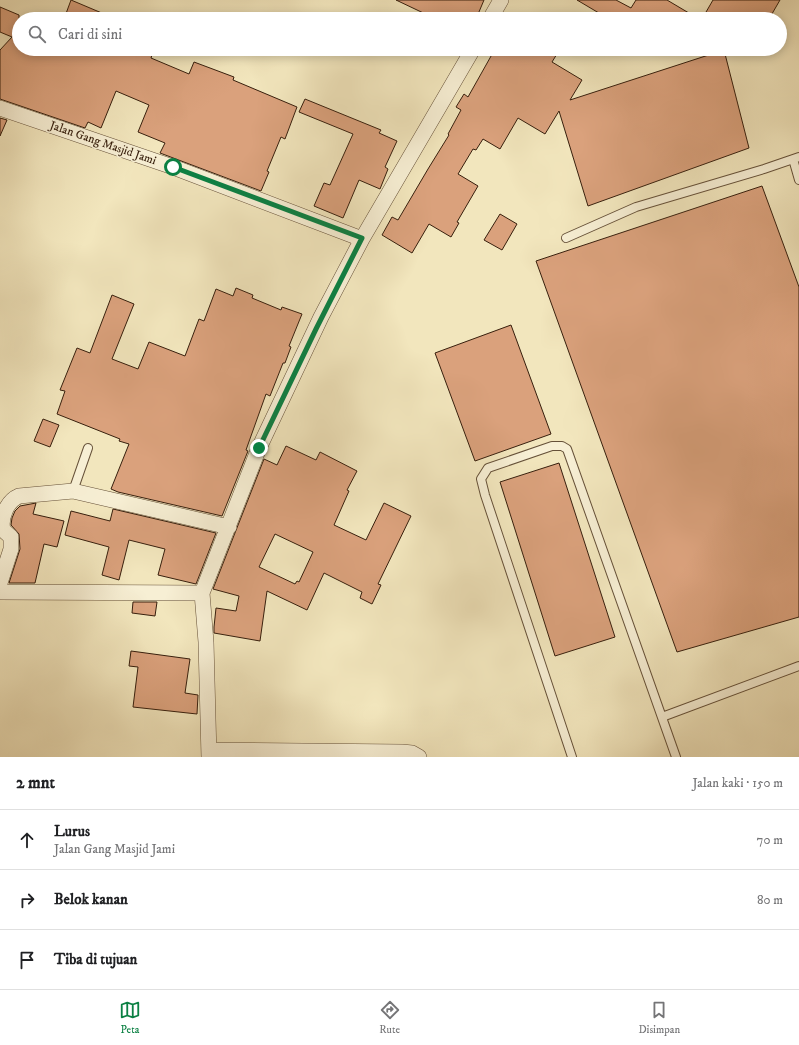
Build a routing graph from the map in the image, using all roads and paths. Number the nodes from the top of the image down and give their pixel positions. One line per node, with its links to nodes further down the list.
1 (501, 0): 2 (street)
2 (494, 12)
3 (469, 56): 7 (street)
4 (0, 108): 7 (street, Jalan Gang Masjid Jami)
5 (796, 158): 6 (lane); 8 (lane)
6 (799, 180)
7 (362, 238): 11 (street)
8 (566, 238)
9 (88, 448): 10 (lane)
10 (73, 491): 11 (street); 12 (street)
11 (229, 527): 14 (street)
12 (0, 583)
13 (0, 592): 14 (street)
14 (202, 593): 17 (street)
15 (799, 666): 16 (lane)
16 (662, 717): 19 (lane); 20 (lane)
17 (209, 753): 18 (street)
18 (419, 757)
19 (572, 757)
20 (676, 757)

